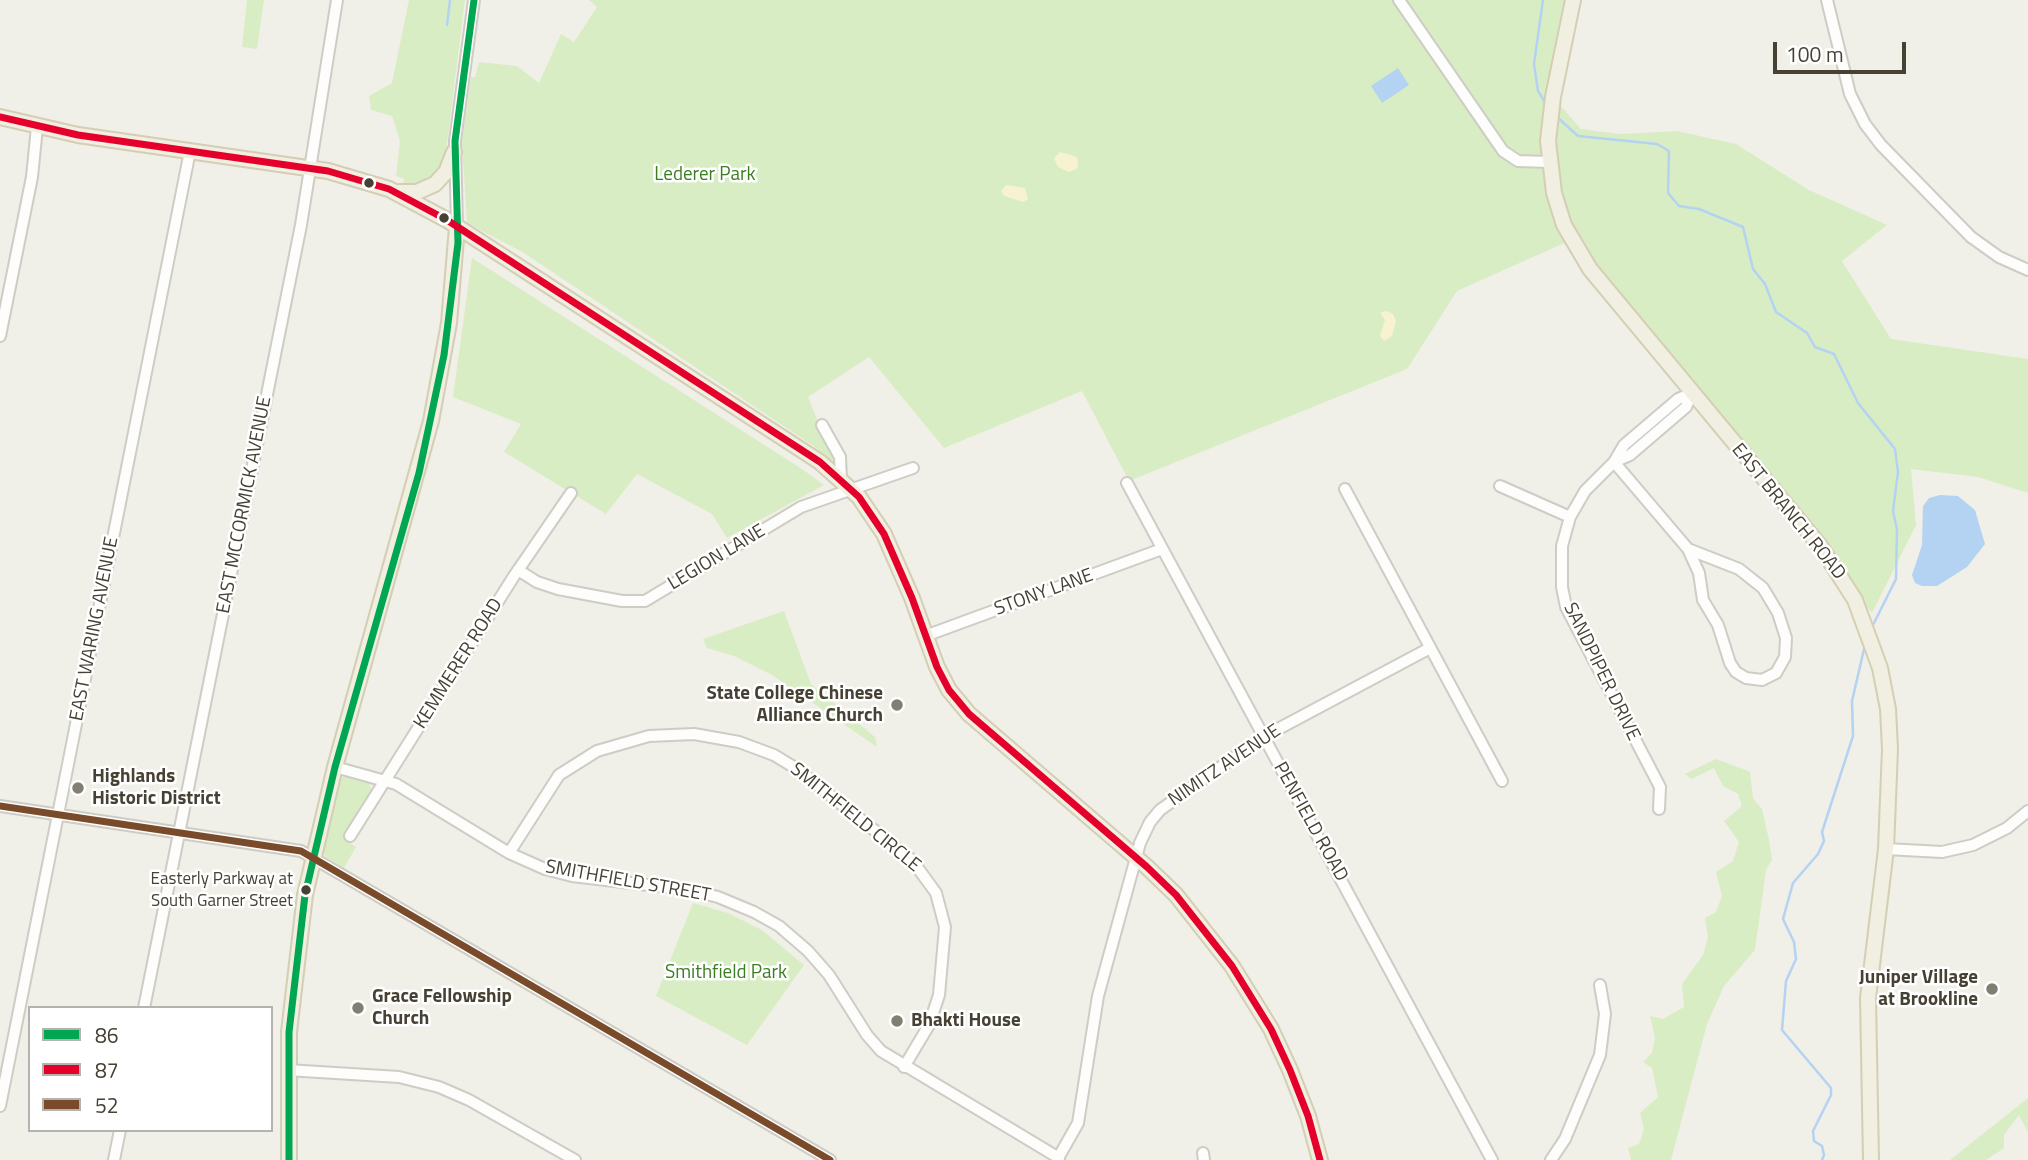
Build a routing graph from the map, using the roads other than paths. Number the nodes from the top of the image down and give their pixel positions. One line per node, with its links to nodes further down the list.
1 (337, 0): 11 (street, EAST MCCORMICK AVENUE)
2 (474, 0): 9 (street)
3 (1398, 0): 10 (street)
4 (1573, 0): 10 (main road, EAST BRANCH ROAD)
5 (1826, 0): 14 (street)
6 (0, 117): 7 (main road)
7 (37, 127): 8 (main road); 15 (street)
8 (190, 151): 11 (main road); 40 (street, EAST WARING AVENUE)
9 (454, 152): 12 (main road); 13 (street)
10 (1549, 163): 16 (main road, EAST BRANCH ROAD)
11 (311, 168): 12 (main road); 41 (street, EAST MCCORMICK AVENUE)
12 (397, 192): 13 (main road)
13 (457, 227): 21 (main road); 34 (main road)
14 (2028, 270)
15 (0, 336)
16 (1692, 393): 18 (street, SANDPIPER DRIVE); 43 (main road, EAST BRANCH ROAD)
17 (822, 425): 21 (street)
18 (1614, 462): 25 (street, SANDPIPER DRIVE); 27 (street)
19 (913, 468): 21 (street, LEGION LANE)
20 (1127, 484): 26 (street, PENFIELD ROAD)
21 (847, 485): 29 (street, LEGION LANE); 31 (main road)
22 (1500, 486): 25 (street)
23 (1345, 489): 32 (street)
24 (571, 493): 29 (street, KEMMERER ROAD)
25 (1570, 517): 38 (street, SANDPIPER DRIVE)
26 (1163, 549): 31 (street, STONY LANE); 33 (street, PENFIELD ROAD)
27 (1688, 550): 28 (street); 30 (street)
28 (1710, 560): 30 (street); 30 (street)
29 (518, 570): 35 (street, KEMMERER ROAD)
30 (1701, 586)
31 (925, 636): 46 (main road)
32 (1430, 648): 33 (street, NIMITZ AVENUE); 36 (street)
33 (1263, 737): 46 (street, NIMITZ AVENUE); 59 (street, PENFIELD ROAD)
34 (335, 767): 35 (street, SMITHFIELD STREET); 45 (main road)
35 (386, 780): 42 (street, KEMMERER ROAD); 44 (street, SMITHFIELD STREET)
36 (1502, 781)
37 (0, 806): 40 (street)
38 (1659, 809)
39 (2028, 811): 43 (street)
40 (58, 814): 41 (street); 51 (street, EAST WARING AVENUE)
41 (179, 832): 45 (street); 48 (street, EAST MCCORMICK AVENUE)
42 (350, 836)
43 (1886, 849): 61 (main road, EAST BRANCH ROAD)
44 (509, 853): 49 (street, SMITHFIELD STREET); 49 (street, SMITHFIELD CIRCLE)
45 (314, 856): 50 (main road); 57 (street)
46 (1136, 856): 53 (street, NIMITZ AVENUE); 58 (main road)
47 (1600, 985): 60 (street)
48 (144, 1006)
49 (904, 1067): 53 (street, SMITHFIELD STREET)
50 (287, 1070): 55 (main road); 56 (street)
51 (0, 1106)
52 (120, 1132): 54 (street)
53 (1058, 1159)
54 (114, 1160)
55 (289, 1160)
56 (575, 1160)
57 (830, 1160)
58 (1320, 1160)
59 (1492, 1160)
60 (1551, 1160)
61 (1871, 1160)

